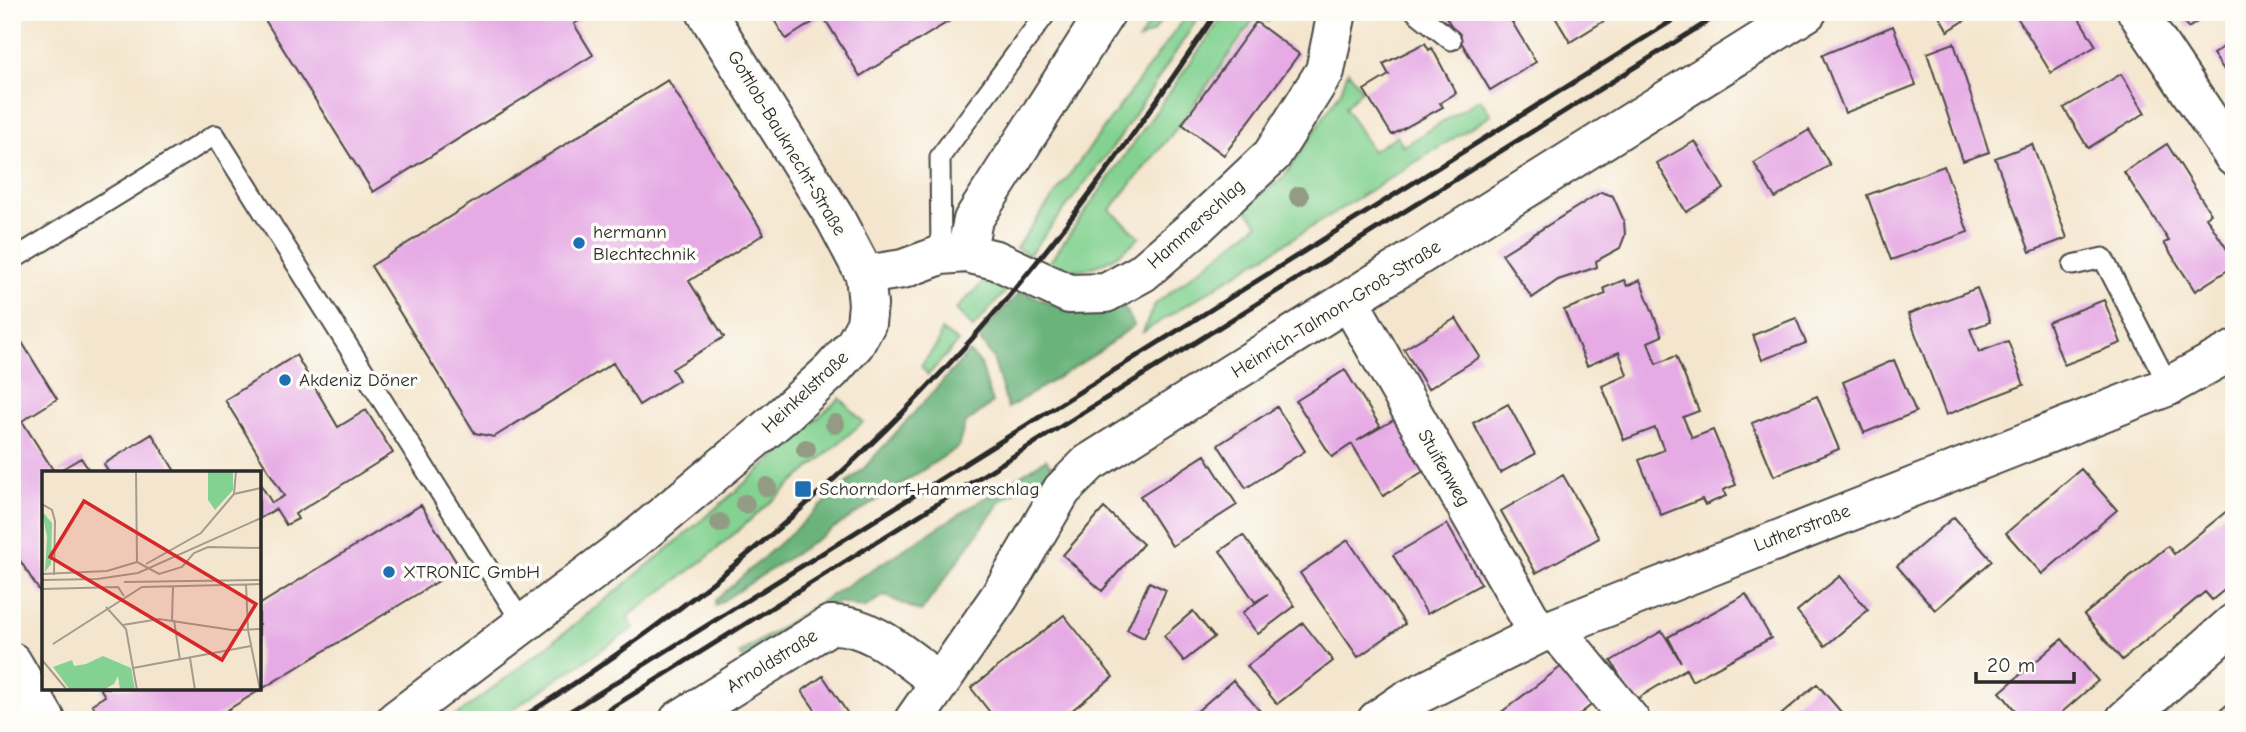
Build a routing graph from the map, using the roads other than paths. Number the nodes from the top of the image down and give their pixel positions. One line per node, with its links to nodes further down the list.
1 (706, 12): 13 (street, Gottlob-Bauknecht-Straße)
2 (1047, 12): 10 (lane)
3 (1106, 12): 10 (street)
4 (1337, 12): 10 (street, Hammerschlag)
5 (1416, 12): 8 (lane)
6 (1807, 12): 14 (street, Heinrich-Talmon-Groß-Straße)
7 (2137, 12): 9 (street)
8 (1451, 40)
9 (2234, 157)
10 (953, 254): 13 (street)
11 (12, 260): 18 (lane)
12 (2073, 265): 16 (lane)
13 (865, 275): 18 (street, Heinkelstraße)
14 (1349, 302): 19 (street, Stuifenweg); 21 (street, Heinrich-Talmon-Groß-Straße)
15 (2234, 350): 16 (street, Lutherstraße)
16 (2169, 386): 19 (street, Lutherstraße)
17 (2234, 623): 28 (street)
18 (523, 624): 23 (street, Heinkelstraße)
19 (1547, 631): 26 (street, Lutherstraße); 27 (street, Stuifenweg)
20 (12, 662): 22 (street)
21 (939, 681): 24 (street, Arnoldstraße); 25 (street, Heinrich-Talmon-Groß-Straße)
22 (47, 720)
23 (396, 720)
24 (679, 720)
25 (914, 720)
26 (1377, 720)
27 (1630, 720)
28 (2125, 720)

